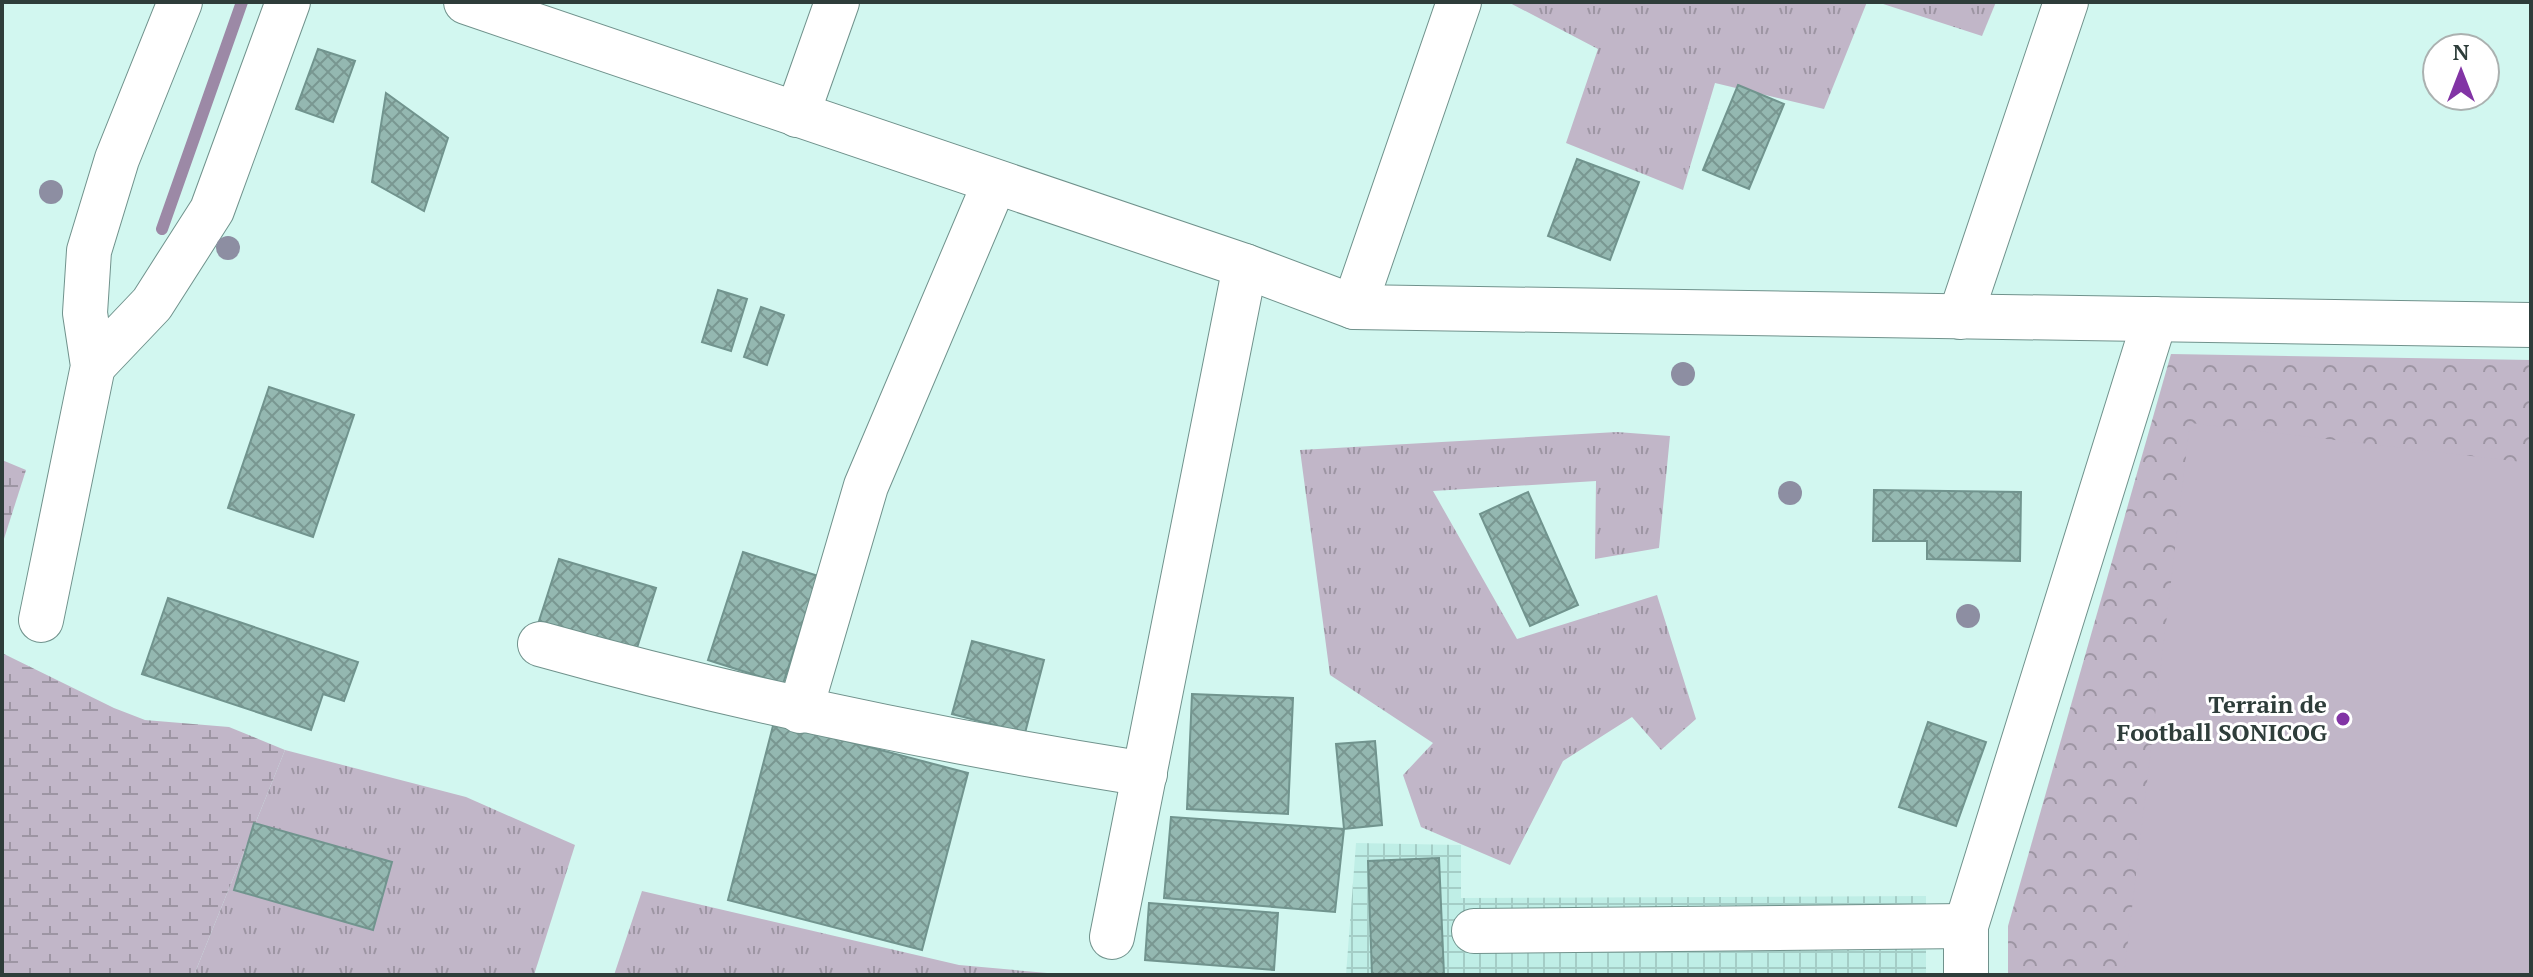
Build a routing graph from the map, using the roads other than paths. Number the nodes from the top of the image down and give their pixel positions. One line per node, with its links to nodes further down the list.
1 (180, 2): 14 (street)
2 (288, 2): 14 (street)
3 (466, 2): 7 (street)
4 (837, 2): 7 (street)
5 (1459, 2): 10 (street)
6 (2066, 2): 11 (street)
7 (797, 115): 8 (street)
8 (995, 182): 9 (street); 17 (street)
9 (1245, 266): 10 (street); 18 (street)
10 (1354, 307): 11 (street)
11 (1960, 317): 12 (street)
12 (2155, 319): 13 (street); 19 (street)
13 (2531, 325)
14 (93, 366): 15 (street)
15 (41, 620)
16 (540, 644): 17 (street)
17 (800, 711): 18 (street)
18 (1145, 774): 21 (street)
19 (1966, 926): 20 (street); 22 (street)
20 (1474, 931)
21 (1112, 937)
22 (1966, 975)

